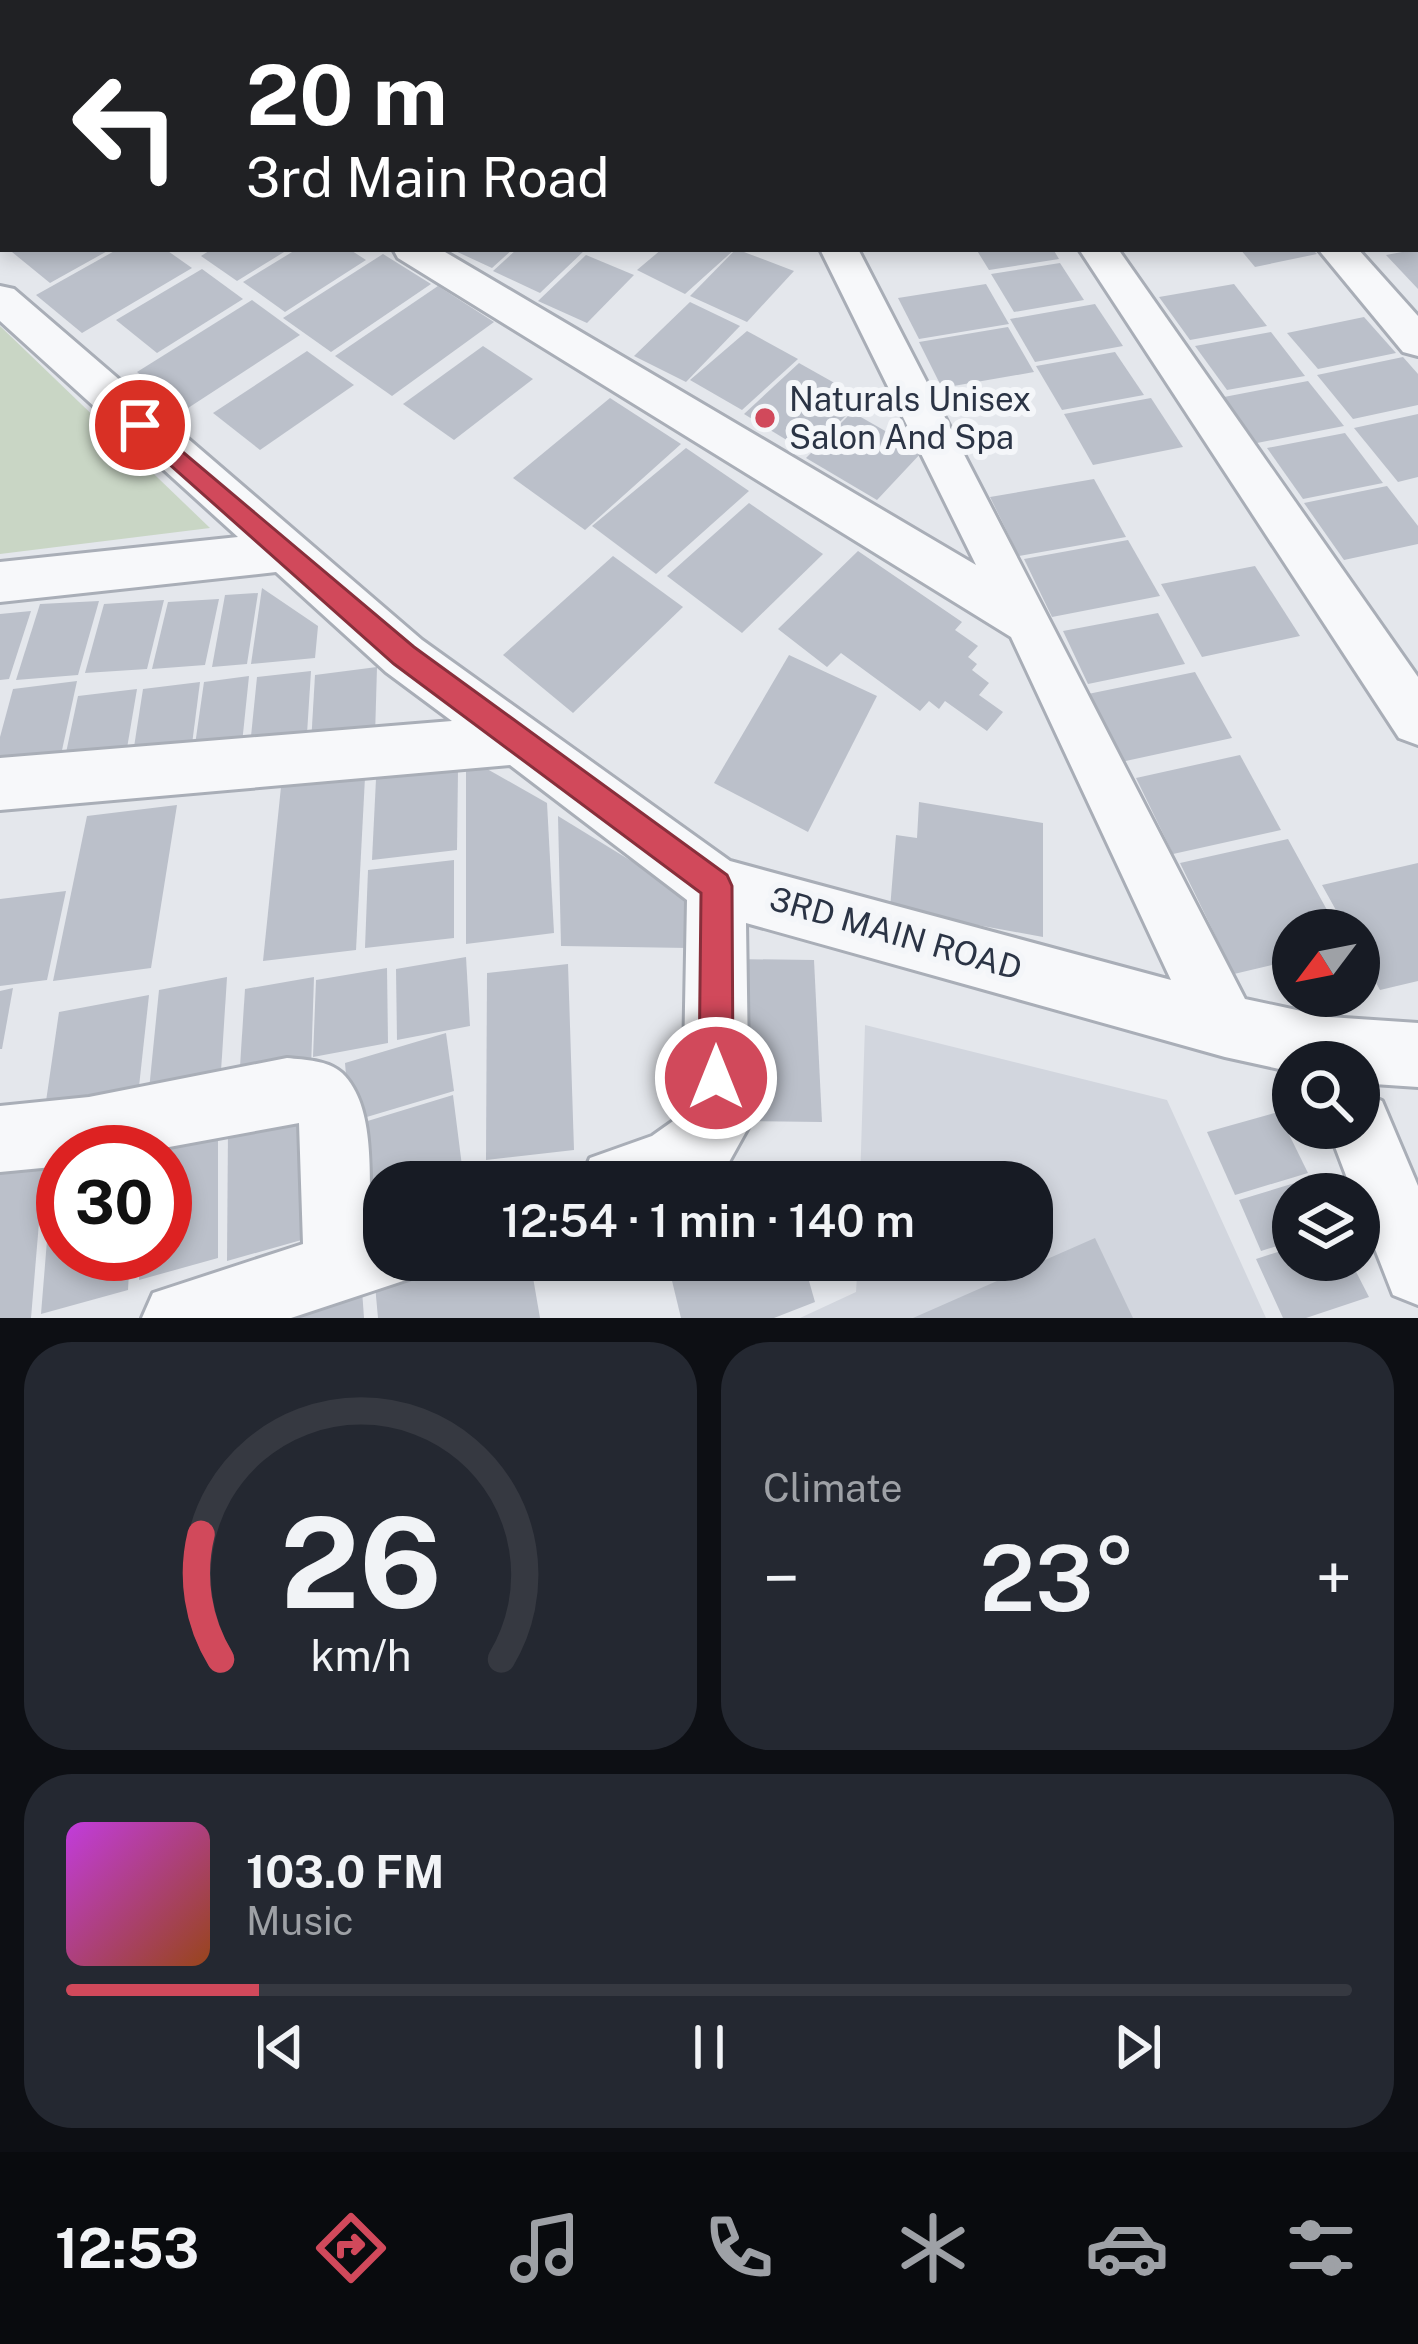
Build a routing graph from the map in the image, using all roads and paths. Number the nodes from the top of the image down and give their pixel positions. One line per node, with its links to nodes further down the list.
1 (417, 252): 9 (street)
2 (1100, 252): 10 (street)
3 (1340, 252): 6 (street)
4 (832, 255): 9 (street)
5 (0, 299): 7 (street, 3RD MAIN ROAD)
6 (1418, 342)
7 (281, 552): 8 (street); 11 (street, 3RD MAIN ROAD)
8 (0, 582)
9 (1029, 622): 14 (street)
10 (1418, 721)
11 (523, 740): 12 (street); 13 (street, 3RD MAIN ROAD)
12 (0, 784)
13 (716, 886): 14 (street, 3RD MAIN ROAD); 20 (street)
14 (1225, 1026): 15 (street, 3RD MAIN ROAD)
15 (1278, 1041)
16 (1380, 1055): 17 (street, 3RD MAIN ROAD)
17 (1418, 1055)
18 (0, 1139): 21 (street)
19 (1369, 1149): 22 (street)
20 (677, 1161)
21 (362, 1260): 23 (street)
22 (1418, 1270)
23 (178, 1318)

